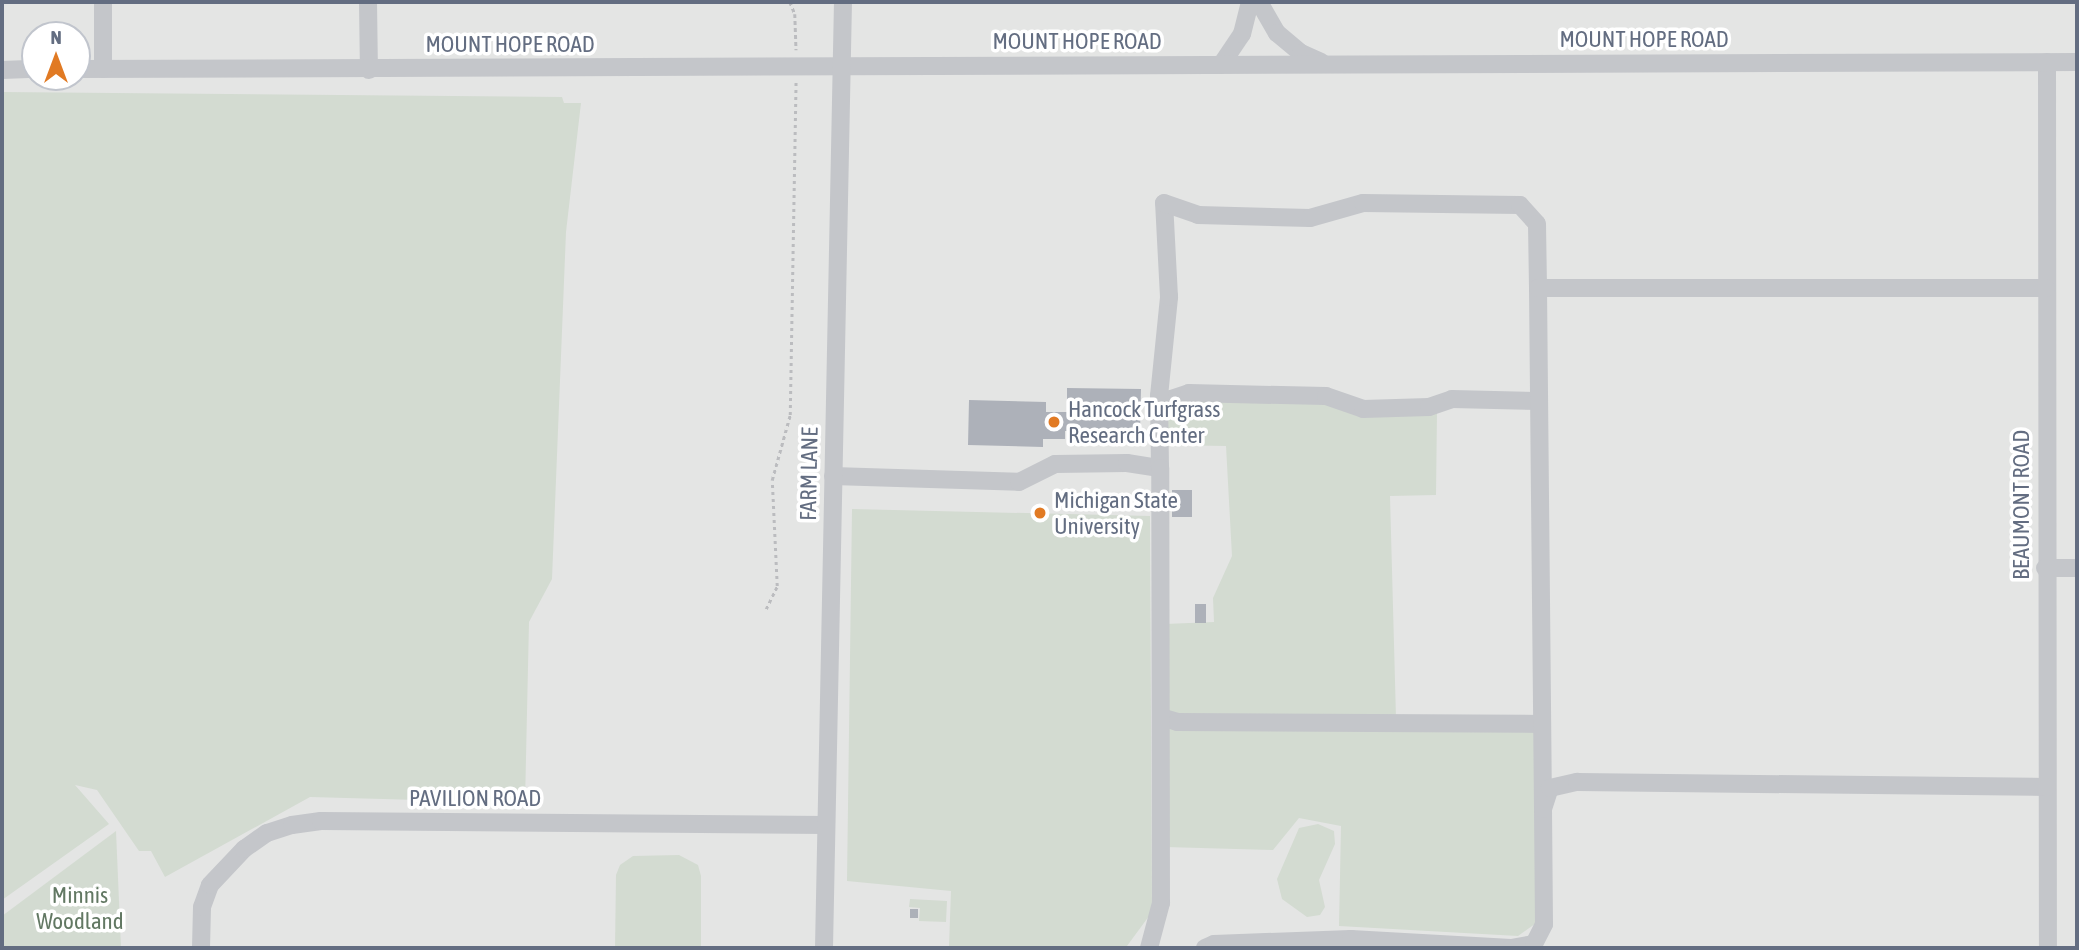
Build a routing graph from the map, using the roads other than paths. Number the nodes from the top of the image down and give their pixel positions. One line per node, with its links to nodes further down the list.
1 (103, 2): 13 (street)
2 (368, 2): 15 (street)
3 (843, 2): 10 (street, FARM LANE)
4 (1250, 2): 8 (street)
5 (1259, 2): 9 (street)
6 (2047, 62): 7 (street, MOUNT HOPE ROAD); 9 (street, MOUNT HOPE ROAD); 17 (street, BEAUMONT ROAD)
7 (2077, 62)
8 (1221, 65): 9 (street, MOUNT HOPE ROAD); 10 (street, MOUNT HOPE ROAD)
9 (1327, 65)
10 (842, 67): 15 (street, MOUNT HOPE ROAD); 21 (street, FARM LANE)
11 (21, 69): 14 (street)
12 (91, 69): 13 (street, MOUNT HOPE ROAD)
13 (103, 69): 15 (street, MOUNT HOPE ROAD)
14 (2, 70)
15 (369, 70)
16 (1538, 288): 17 (street); 18 (street); 19 (street)
17 (2046, 288): 22 (street, BEAUMONT ROAD)
18 (1539, 401): 19 (street); 25 (street)
19 (1160, 412): 20 (street)
20 (1160, 468): 21 (street); 24 (street)
21 (834, 476): 28 (street, FARM LANE)
22 (2045, 568): 23 (street); 26 (street, BEAUMONT ROAD)
23 (2077, 568)
24 (1161, 717): 25 (street); 32 (street)
25 (1542, 724): 27 (street)
26 (2047, 787): 27 (street); 34 (street, BEAUMONT ROAD)
27 (1543, 809): 29 (street)
28 (826, 825): 30 (street, PAVILION ROAD); 31 (street, FARM LANE)
29 (1351, 944): 33 (street)
30 (201, 948)
31 (824, 948)
32 (1149, 948)
33 (1205, 948)
34 (2048, 948)

